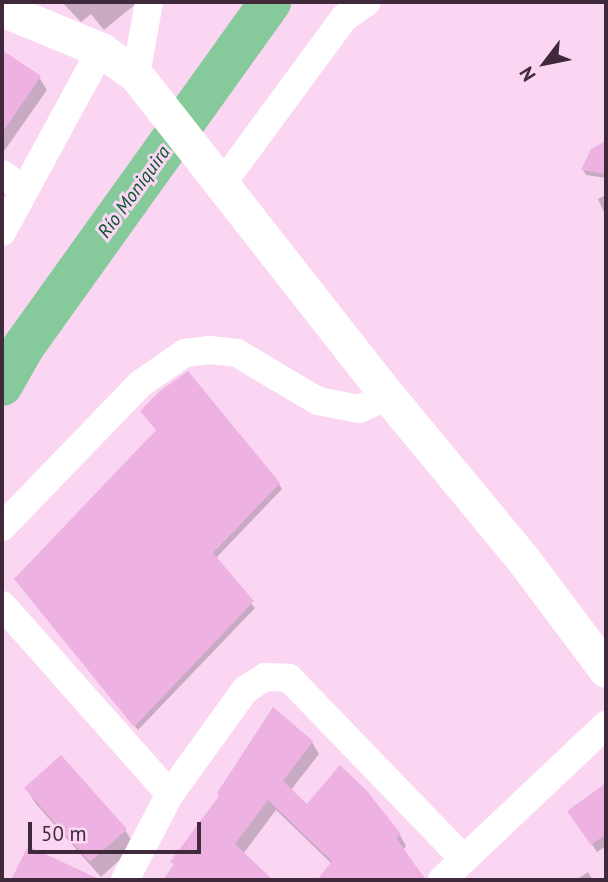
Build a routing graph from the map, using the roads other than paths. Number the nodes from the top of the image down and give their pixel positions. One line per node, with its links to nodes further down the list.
1 (149, 2): 5 (street)
2 (367, 2): 6 (street)
3 (2, 9): 4 (main road)
4 (100, 50): 5 (main road); 8 (street)
5 (144, 85): 6 (main road)
6 (214, 173): 10 (main road)
7 (2, 174): 8 (street)
8 (25, 190): 9 (street)
9 (2, 232)
10 (388, 396): 11 (street); 13 (main road)
11 (2, 527)
12 (2, 606): 15 (street)
13 (606, 670)
14 (606, 724): 16 (street)
15 (170, 794): 16 (street); 17 (street)
16 (464, 859): 18 (street)
17 (125, 880)
18 (442, 880)

